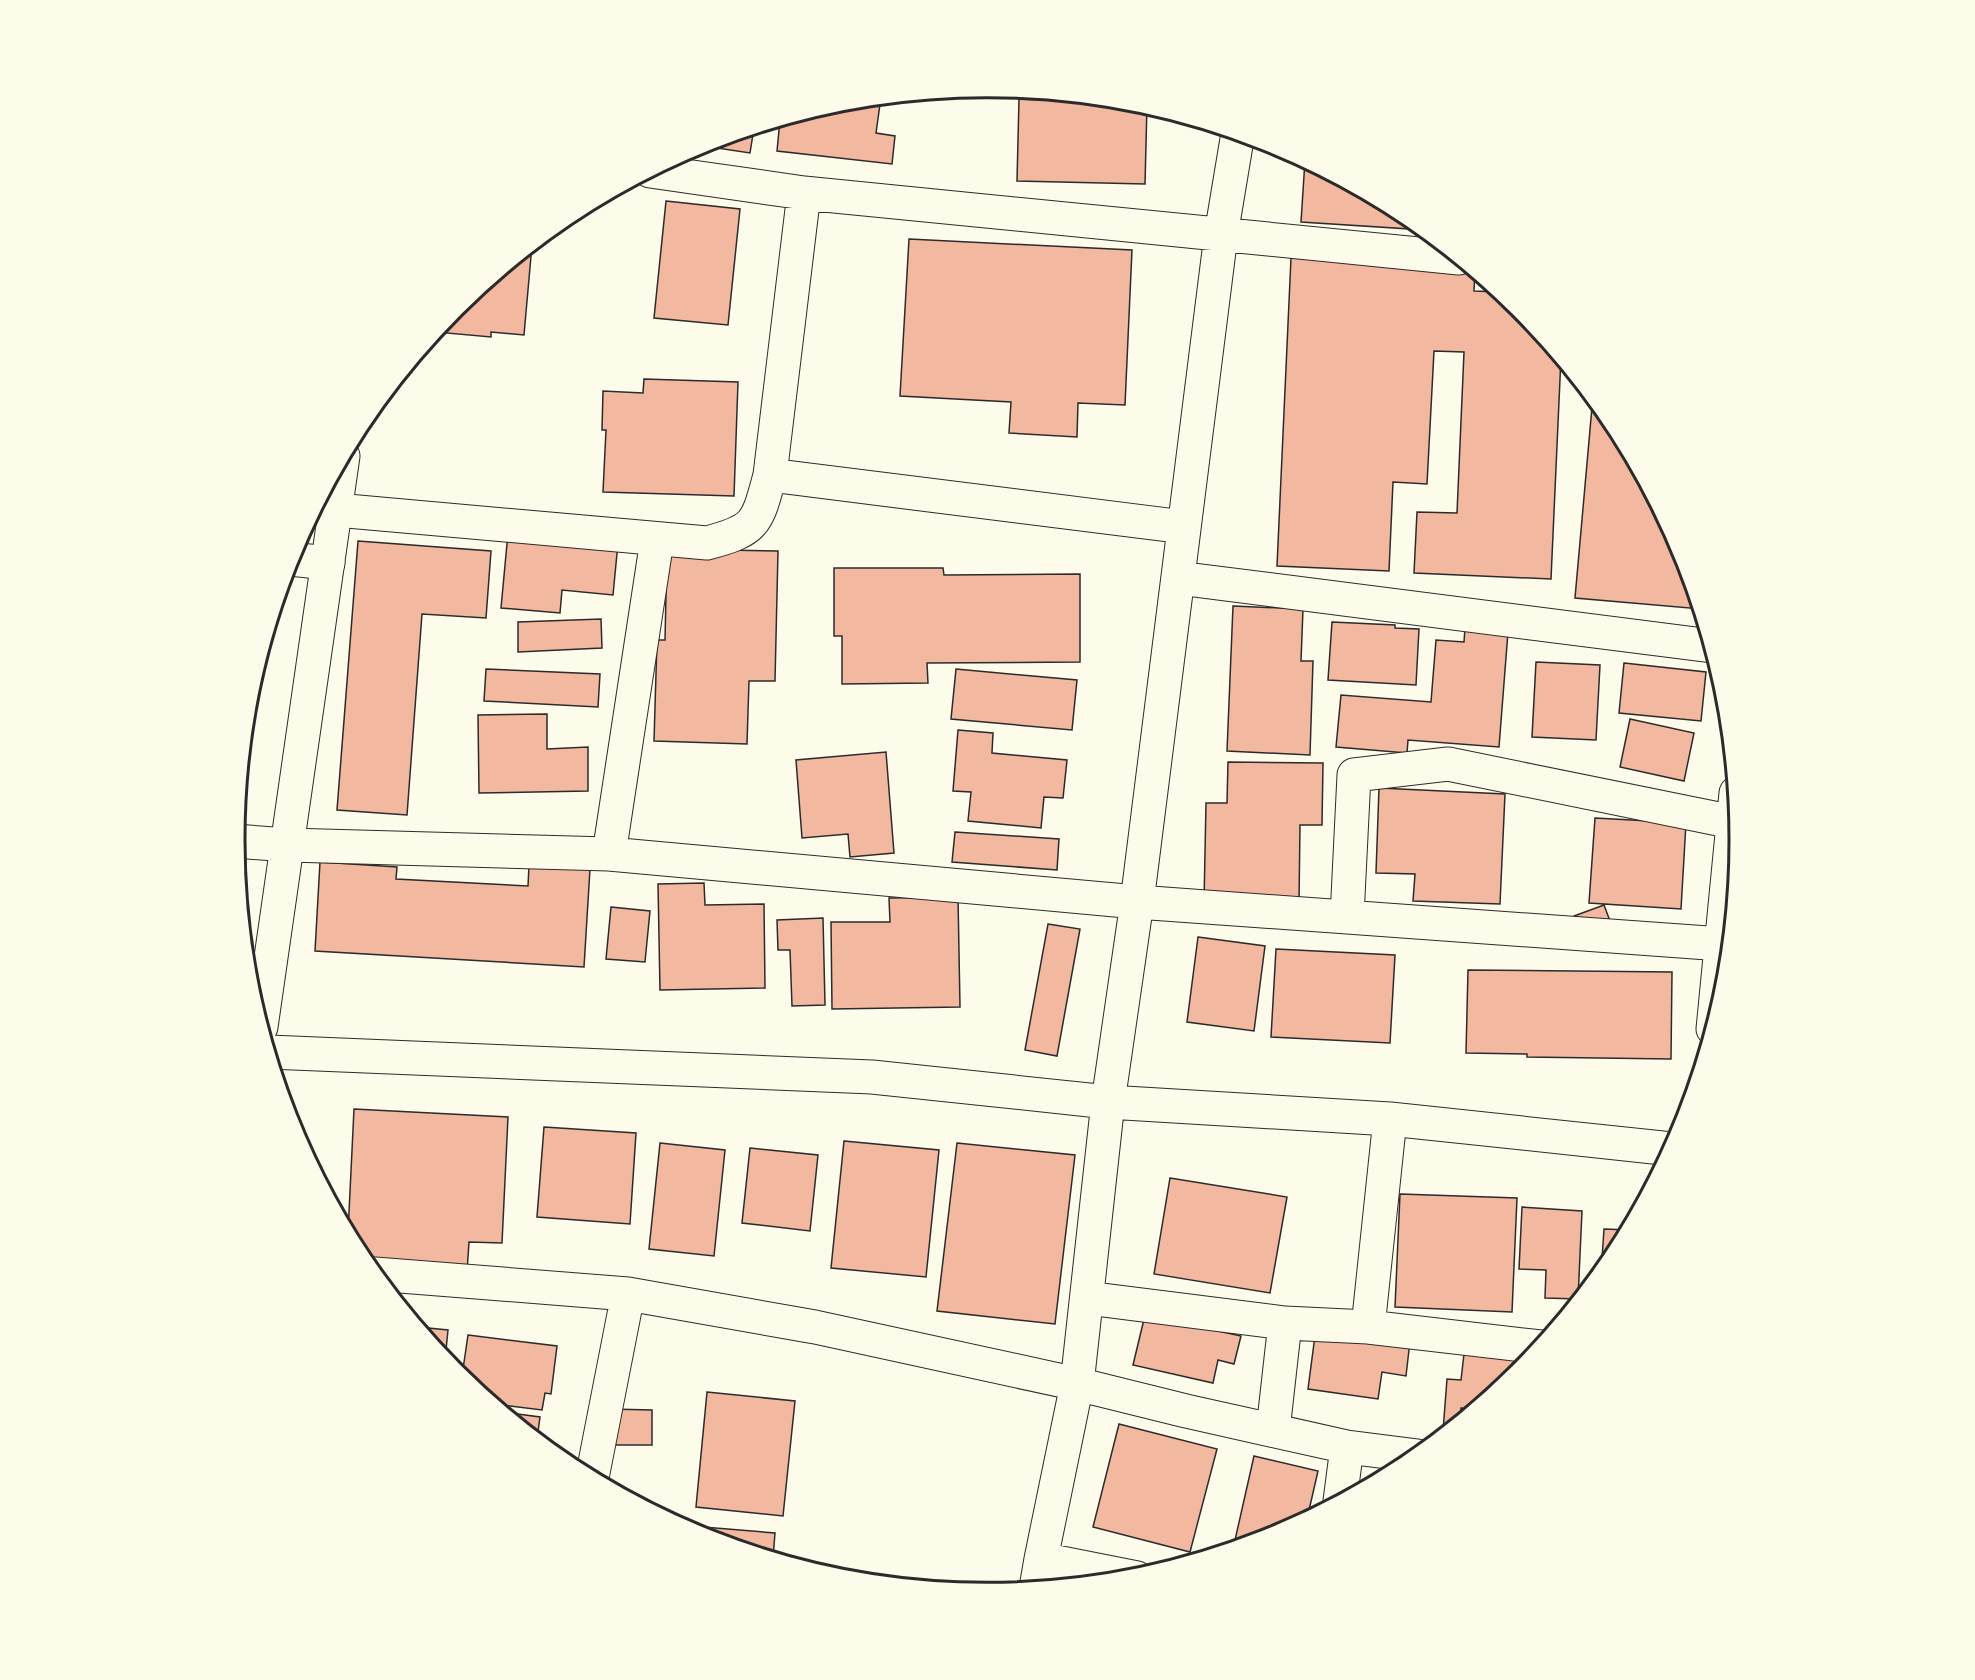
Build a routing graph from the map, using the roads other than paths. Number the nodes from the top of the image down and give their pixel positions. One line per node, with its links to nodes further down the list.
1 (1237, 141): 4 (street)
2 (662, 173): 3 (street)
3 (804, 193): 4 (street); 6 (street)
4 (1221, 235): 5 (street); 9 (street)
5 (1447, 257)
6 (770, 475): 9 (street); 10 (street)
7 (340, 476): 8 (street)
8 (336, 510): 10 (street); 12 (street)
9 (1184, 527): 13 (street)
10 (657, 540): 18 (street)
11 (300, 560): 12 (street)
12 (328, 562): 17 (street)
13 (1178, 578): 14 (street); 20 (street)
14 (1704, 645)
15 (1729, 807): 21 (street)
16 (245, 842): 17 (street)
17 (288, 845): 18 (street); 24 (street)
18 (609, 854): 20 (street)
19 (1729, 875): 22 (street)
20 (1137, 902): 21 (street); 26 (street)
21 (1347, 917): 22 (street)
22 (1722, 944): 23 (street)
23 (1721, 958)
24 (264, 1007)
25 (276, 1052): 26 (street)
26 (1108, 1102): 27 (street); 31 (street)
27 (1390, 1119): 28 (street); 33 (street)
28 (1662, 1148)
29 (386, 1275): 30 (street)
30 (628, 1293): 35 (street); 39 (street)
31 (1087, 1298): 32 (street); 35 (street)
32 (1285, 1323): 33 (street); 36 (street)
33 (1368, 1327): 34 (street)
34 (1531, 1346)
35 (1077, 1384): 36 (street); 41 (street)
36 (1273, 1430): 37 (street)
37 (1347, 1447): 38 (street); 40 (street)
38 (1404, 1454)
39 (594, 1469)
40 (1341, 1493)
41 (1038, 1573): 42 (street)
42 (1087, 1575)

